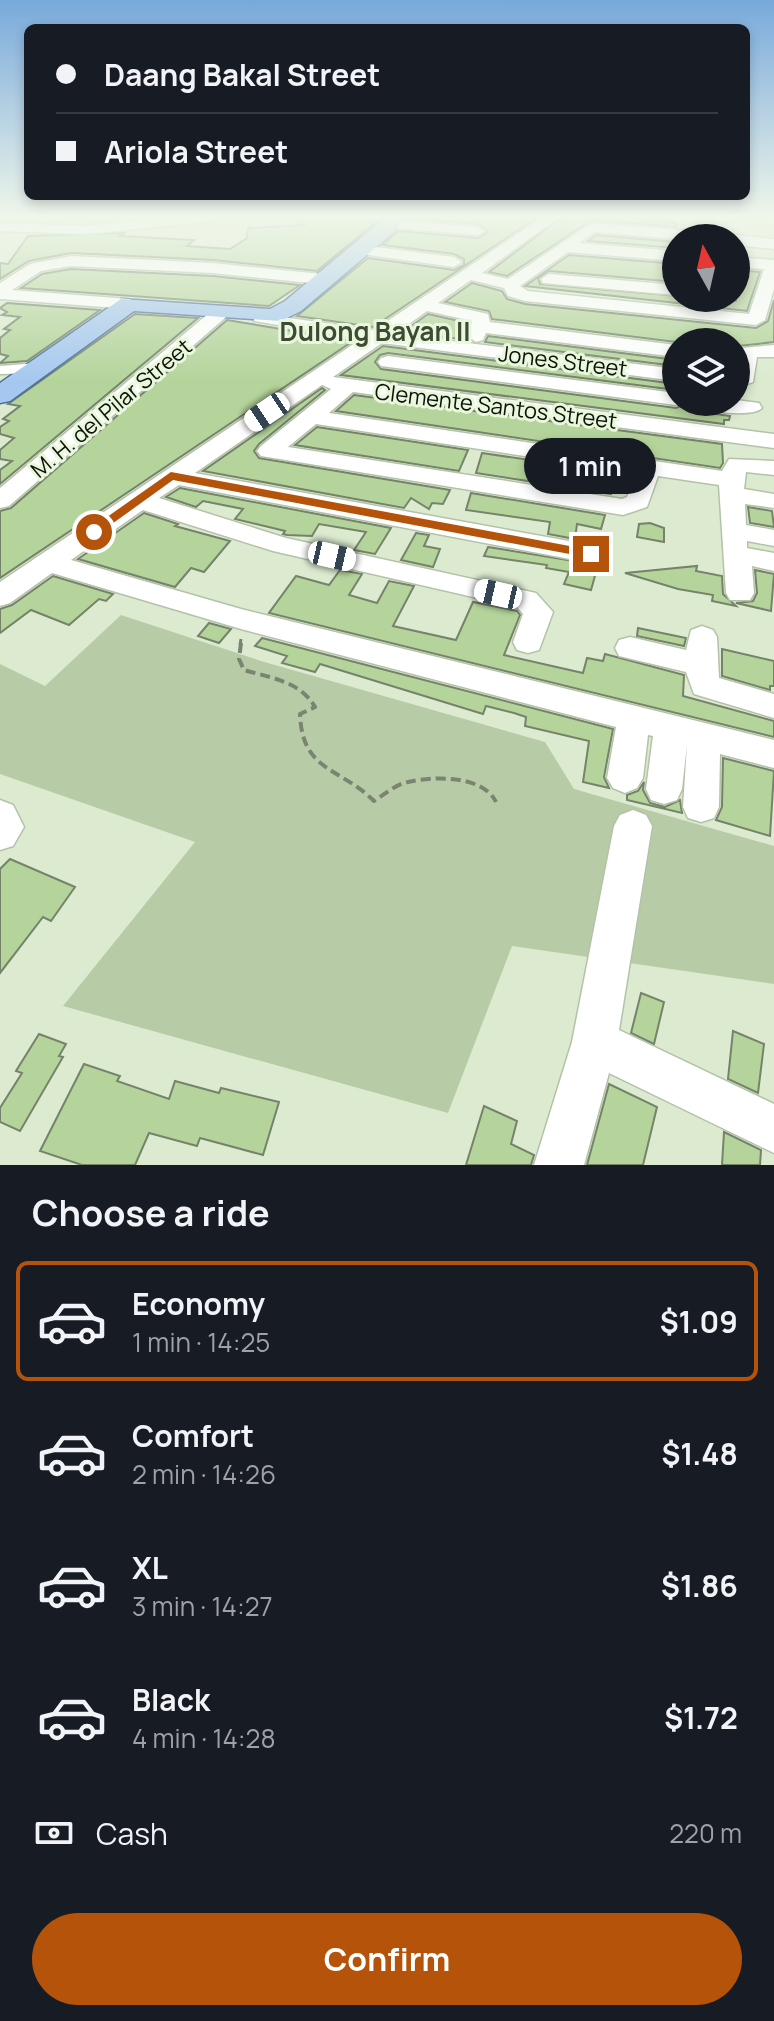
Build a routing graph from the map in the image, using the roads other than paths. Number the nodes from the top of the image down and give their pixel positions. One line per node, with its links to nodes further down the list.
1 (28, 271): 11 (street)
2 (246, 271): 7 (street)
3 (331, 271): 7 (main road)
4 (457, 271): 13 (street)
5 (475, 271): 8 (street)
6 (533, 271): 8 (street)
7 (321, 279): 15 (main road)
8 (518, 281): 9 (street); 10 (street)
9 (765, 281)
10 (662, 289)
11 (0, 292): 12 (street)
12 (129, 304): 14 (main road); 26 (main road)
13 (422, 305): 16 (street); 17 (street)
14 (220, 313): 15 (main road); 37 (street, M. H. del Pilar Street)
15 (260, 317): 17 (street, Jones Street)
16 (481, 327): 18 (street); 19 (street)
17 (377, 334): 19 (street, Jones Street); 25 (street)
18 (662, 349)
19 (467, 350): 23 (street, Jones Street)
20 (750, 351): 21 (street)
21 (774, 351)
22 (388, 362): 24 (street)
23 (662, 373)
24 (476, 374): 28 (street); 29 (street)
25 (315, 380): 27 (street, Clemente Santos Street); 34 (street)
26 (6, 383)
27 (347, 387): 29 (street, Clemente Santos Street); 30 (street)
28 (662, 397)
29 (465, 402): 31 (street, Clemente Santos Street)
30 (308, 416): 32 (street); 32 (street)
31 (774, 441)
32 (649, 467): 35 (street)
33 (774, 468): 35 (street)
34 (171, 476): 36 (street); 41 (street)
35 (731, 488): 38 (street); 40 (street)
36 (140, 500): 43 (street); 46 (street)
37 (0, 501)
38 (774, 501)
39 (774, 538): 40 (street)
40 (736, 543): 42 (street); 44 (street)
41 (591, 554)
42 (774, 562)
43 (49, 563): 45 (street); 49 (street)
44 (740, 593)
45 (0, 596)
46 (528, 642)
47 (630, 648): 48 (street)
48 (774, 706)
49 (634, 720): 50 (street); 52 (street)
50 (688, 732): 51 (street); 53 (street); 54 (street)
51 (774, 754)
52 (625, 778)
53 (664, 789)
54 (701, 807)
55 (0, 816): 57 (street)
56 (633, 826): 58 (street)
57 (0, 834)
58 (595, 1042): 59 (street); 60 (street)
59 (774, 1129)
60 (559, 1165)

